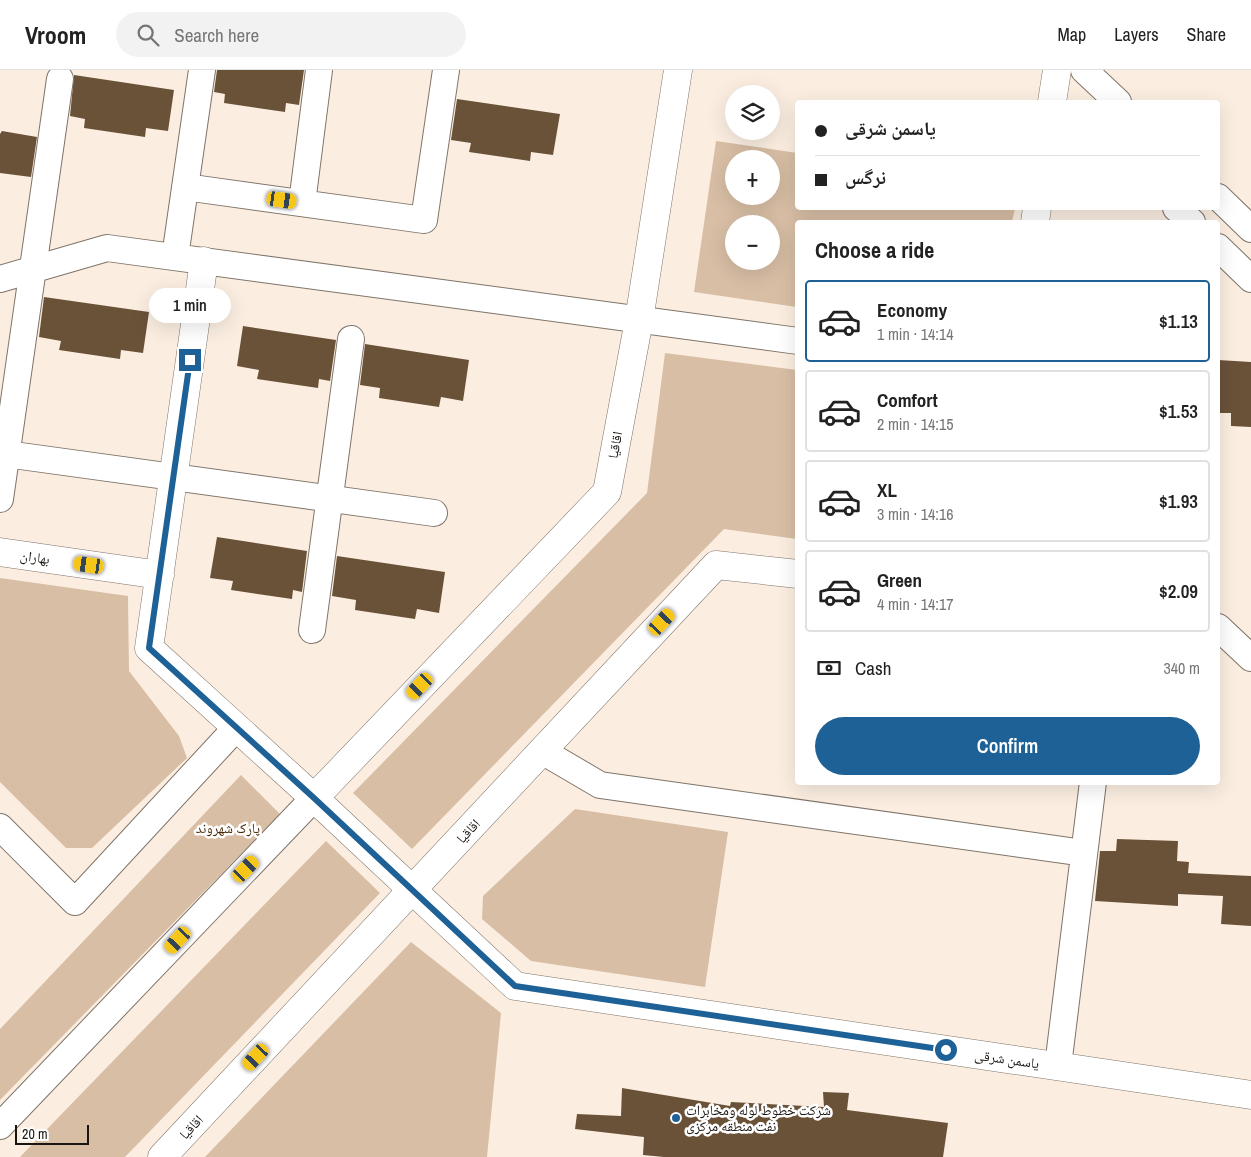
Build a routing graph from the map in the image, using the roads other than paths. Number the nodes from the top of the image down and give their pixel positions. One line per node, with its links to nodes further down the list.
1 (202, 70): 8 (street)
2 (319, 70): 10 (street)
3 (446, 70): 10 (street)
4 (678, 70): 20 (street, اقاقیا)
5 (1084, 70): 7 (street)
6 (60, 79): 17 (street)
7 (1116, 100)
8 (185, 187): 10 (street); 15 (street)
9 (1220, 199): 13 (street)
10 (302, 203)
11 (1178, 210): 12 (street)
12 (1190, 220)
13 (1251, 228)
14 (1220, 249): 19 (street)
15 (175, 257): 16 (street); 17 (street)
16 (204, 262): 20 (street); 24 (street)
17 (32, 269): 18 (street); 23 (street)
18 (0, 279)
19 (1251, 279)
20 (638, 320): 22 (street); 37 (street, اقاقیا)
21 (351, 339): 26 (street)
22 (795, 341)
23 (6, 454): 24 (street); 25 (street)
24 (174, 477): 26 (street); 30 (street)
25 (0, 499)
26 (330, 499): 27 (street); 32 (street)
27 (434, 513)
28 (0, 552): 30 (street, بهاران)
29 (795, 574): 35 (street, اقاقیا)
30 (160, 575): 34 (street, یاسمن شرقی)
31 (1220, 629): 33 (street)
32 (312, 630)
33 (1251, 658)
34 (236, 728): 37 (street, یاسمن شرقی); 38 (street)
35 (542, 751): 39 (street); 40 (street, اقاقیا)
36 (1093, 785): 39 (street)
37 (314, 798): 40 (street, یاسمن شرقی); 43 (street)
38 (0, 827)
39 (1084, 853): 41 (street)
40 (414, 890): 41 (street, یاسمن شرقی); 44 (street, اقاقیا)
41 (1058, 1066): 42 (street, یاسمن شرقی)
42 (1251, 1095)
43 (0, 1126)
44 (162, 1157)

